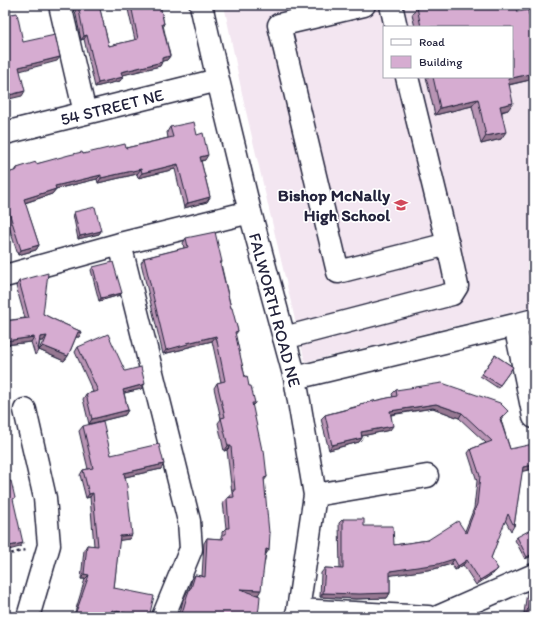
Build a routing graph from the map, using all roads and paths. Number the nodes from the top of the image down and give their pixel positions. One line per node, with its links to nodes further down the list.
1 (60, 5): 8 (street)
2 (201, 5): 7 (street, FALWORTH ROAD NE)
3 (364, 5): 12 (street)
4 (391, 5): 5 (street)
5 (396, 26)
6 (407, 78): 12 (street)
7 (218, 80): 8 (street, 54 STREET NE); 10 (street, FALWORTH ROAD NE)
8 (85, 113): 9 (street, 54 STREET NE)
9 (5, 133)
10 (250, 212): 11 (street); 15 (street, FALWORTH ROAD NE)
11 (120, 244): 13 (street); 24 (street)
12 (448, 244): 15 (street)
13 (5, 276)
14 (525, 322): 16 (street); 18 (street)
15 (284, 338): 16 (street, FALWORTH ROAD NE)
16 (295, 378): 20 (street, FALWORTH ROAD NE)
17 (25, 410): 23 (street)
18 (534, 417)
19 (428, 476): 20 (street)
20 (315, 495): 22 (street, FALWORTH ROAD NE)
21 (534, 575): 26 (street)
22 (297, 613): 25 (street)
23 (28, 617)
24 (163, 617)
25 (428, 617)
26 (438, 617)

